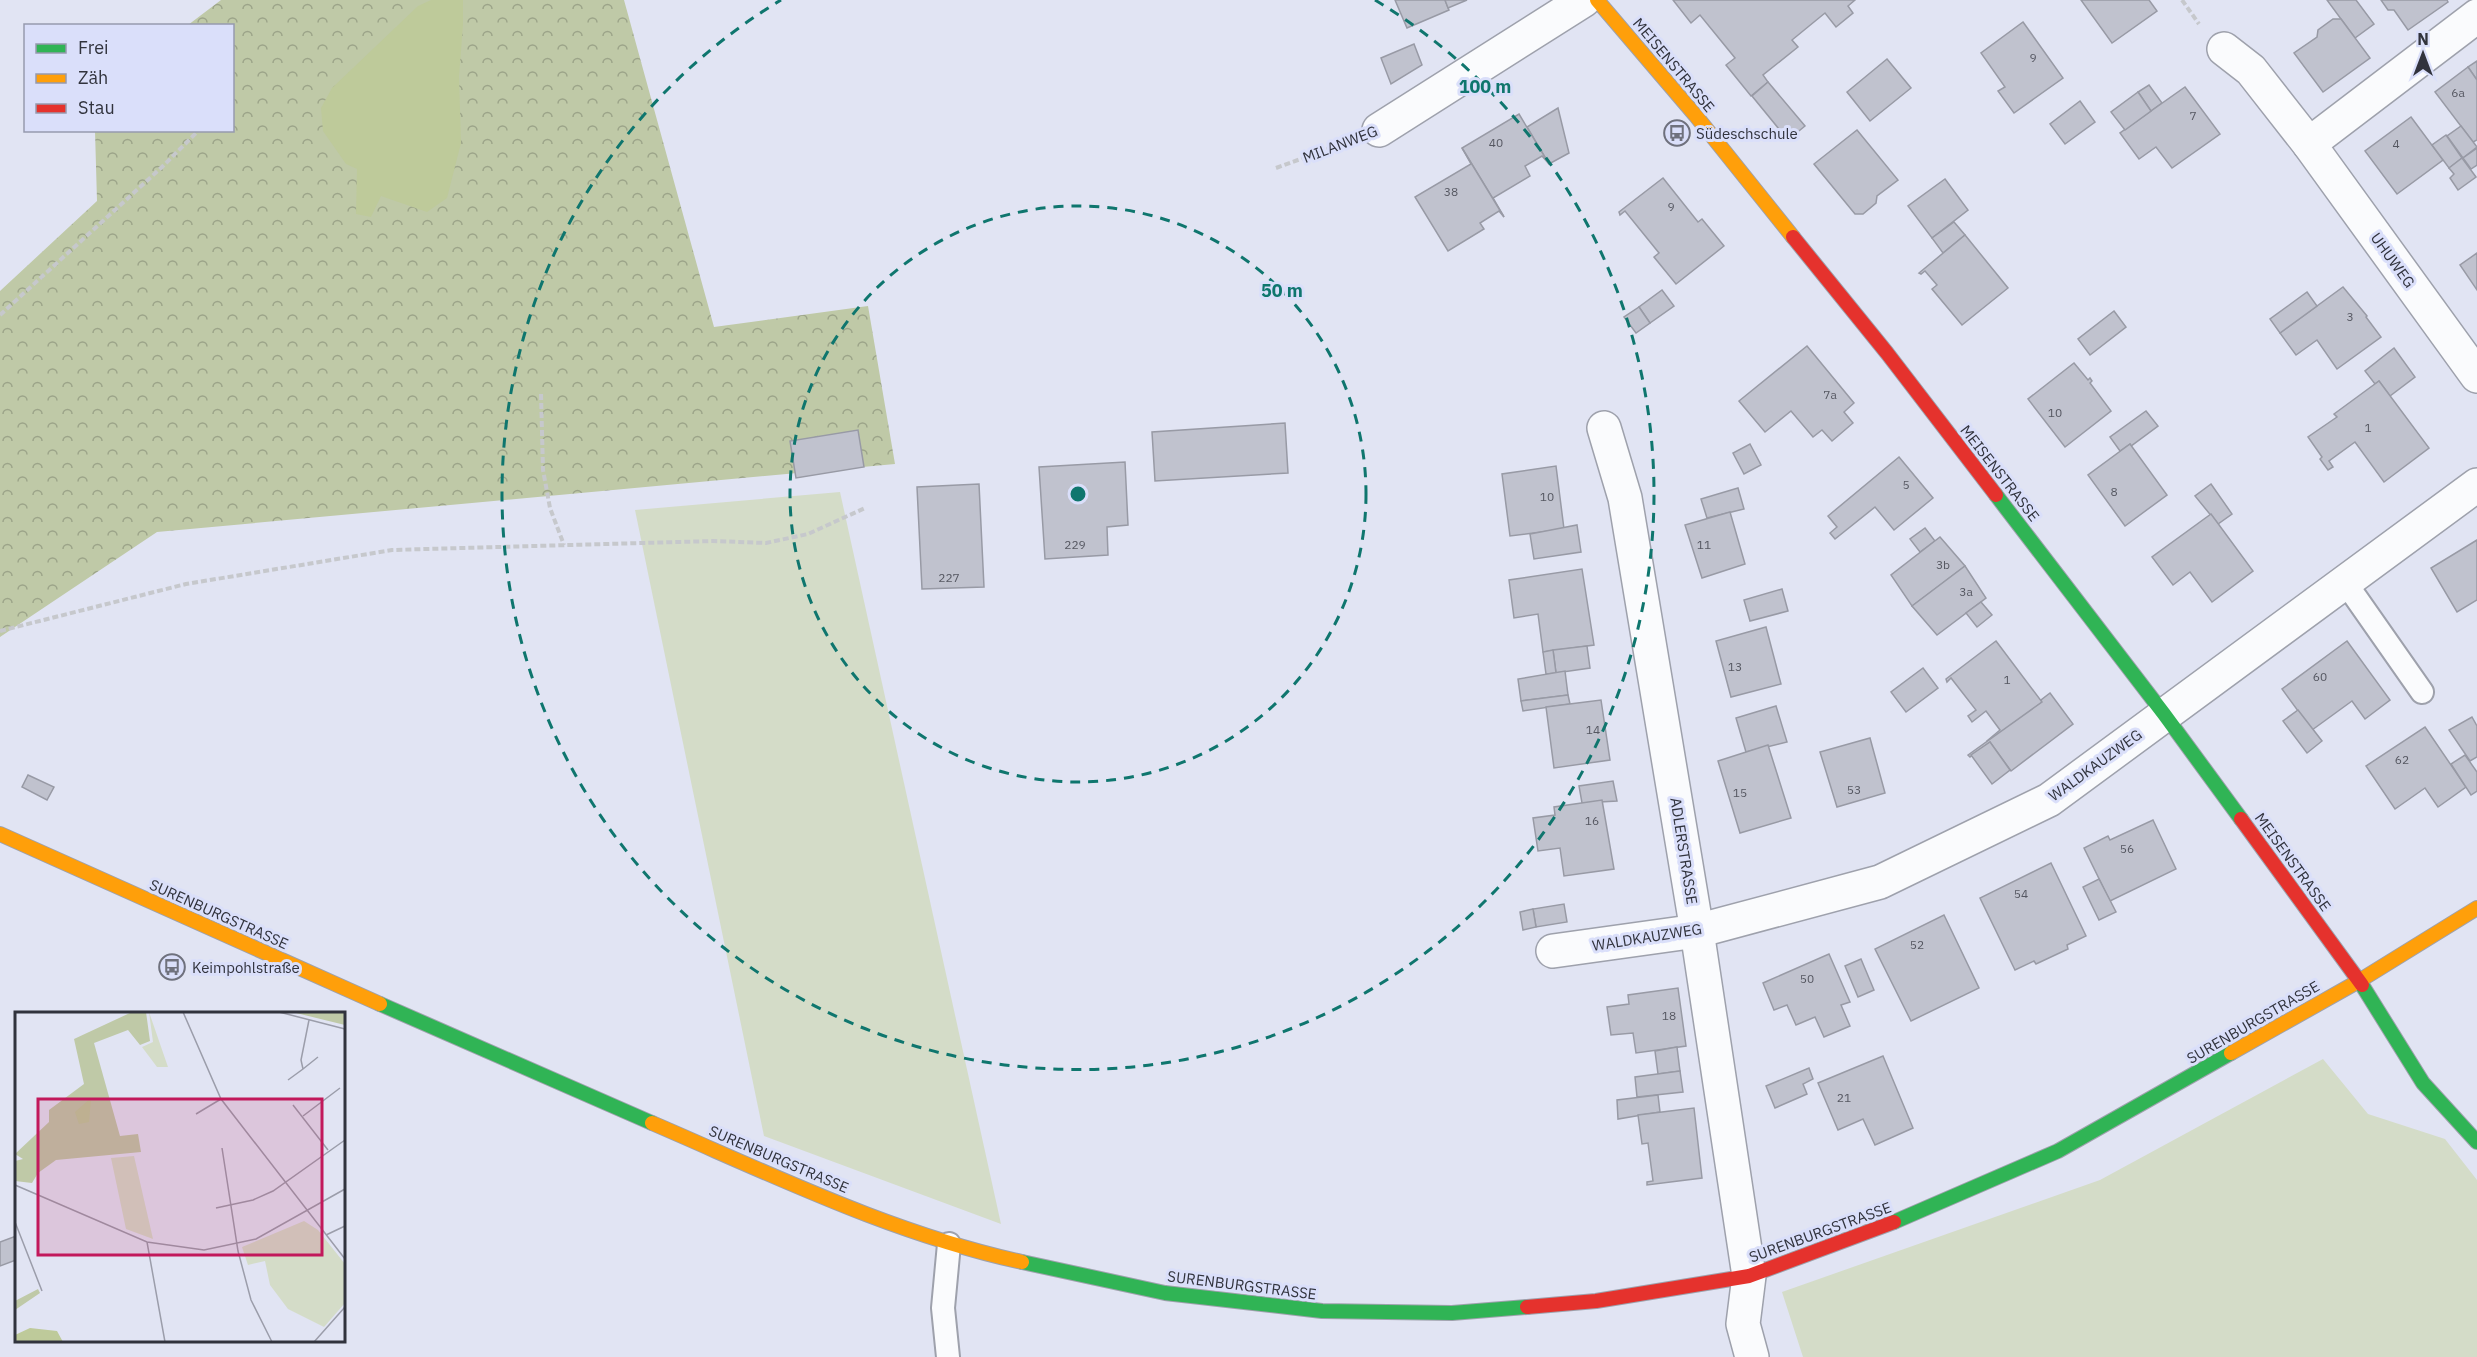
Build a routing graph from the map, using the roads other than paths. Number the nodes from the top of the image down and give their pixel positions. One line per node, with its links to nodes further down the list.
1 (1584, 0): 5 (street, MILANWEG)
2 (1597, 0): 12 (street, MEISENSTRASSE)
3 (2477, 16): 6 (street)
4 (2224, 49): 6 (street, UHUWEG)
5 (1379, 130)
6 (2309, 144): 7 (street, UHUWEG)
7 (2477, 376)
8 (1604, 428): 15 (street, ADLERSTRASSE)
9 (2477, 485): 10 (street, WALDKAUZWEG)
10 (2345, 582): 11 (lane); 12 (street, WALDKAUZWEG)
11 (2422, 692)
12 (2164, 714): 15 (street, WALDKAUZWEG); 17 (street, MEISENSTRASSE)
13 (0, 834): 19 (street, SURENBURGSTRASSE)
14 (2477, 908): 17 (street, SURENBURGSTRASSE)
15 (1697, 931): 16 (street, WALDKAUZWEG); 20 (street, ADLERSTRASSE)
16 (1553, 951)
17 (2359, 981): 18 (street, MEISENSTRASSE); 20 (street, SURENBURGSTRASSE)
18 (2477, 1142)
19 (949, 1244): 20 (street, SURENBURGSTRASSE); 21 (lane)
20 (1749, 1276): 22 (street, ADLERSTRASSE)
21 (948, 1357)
22 (1752, 1357)

